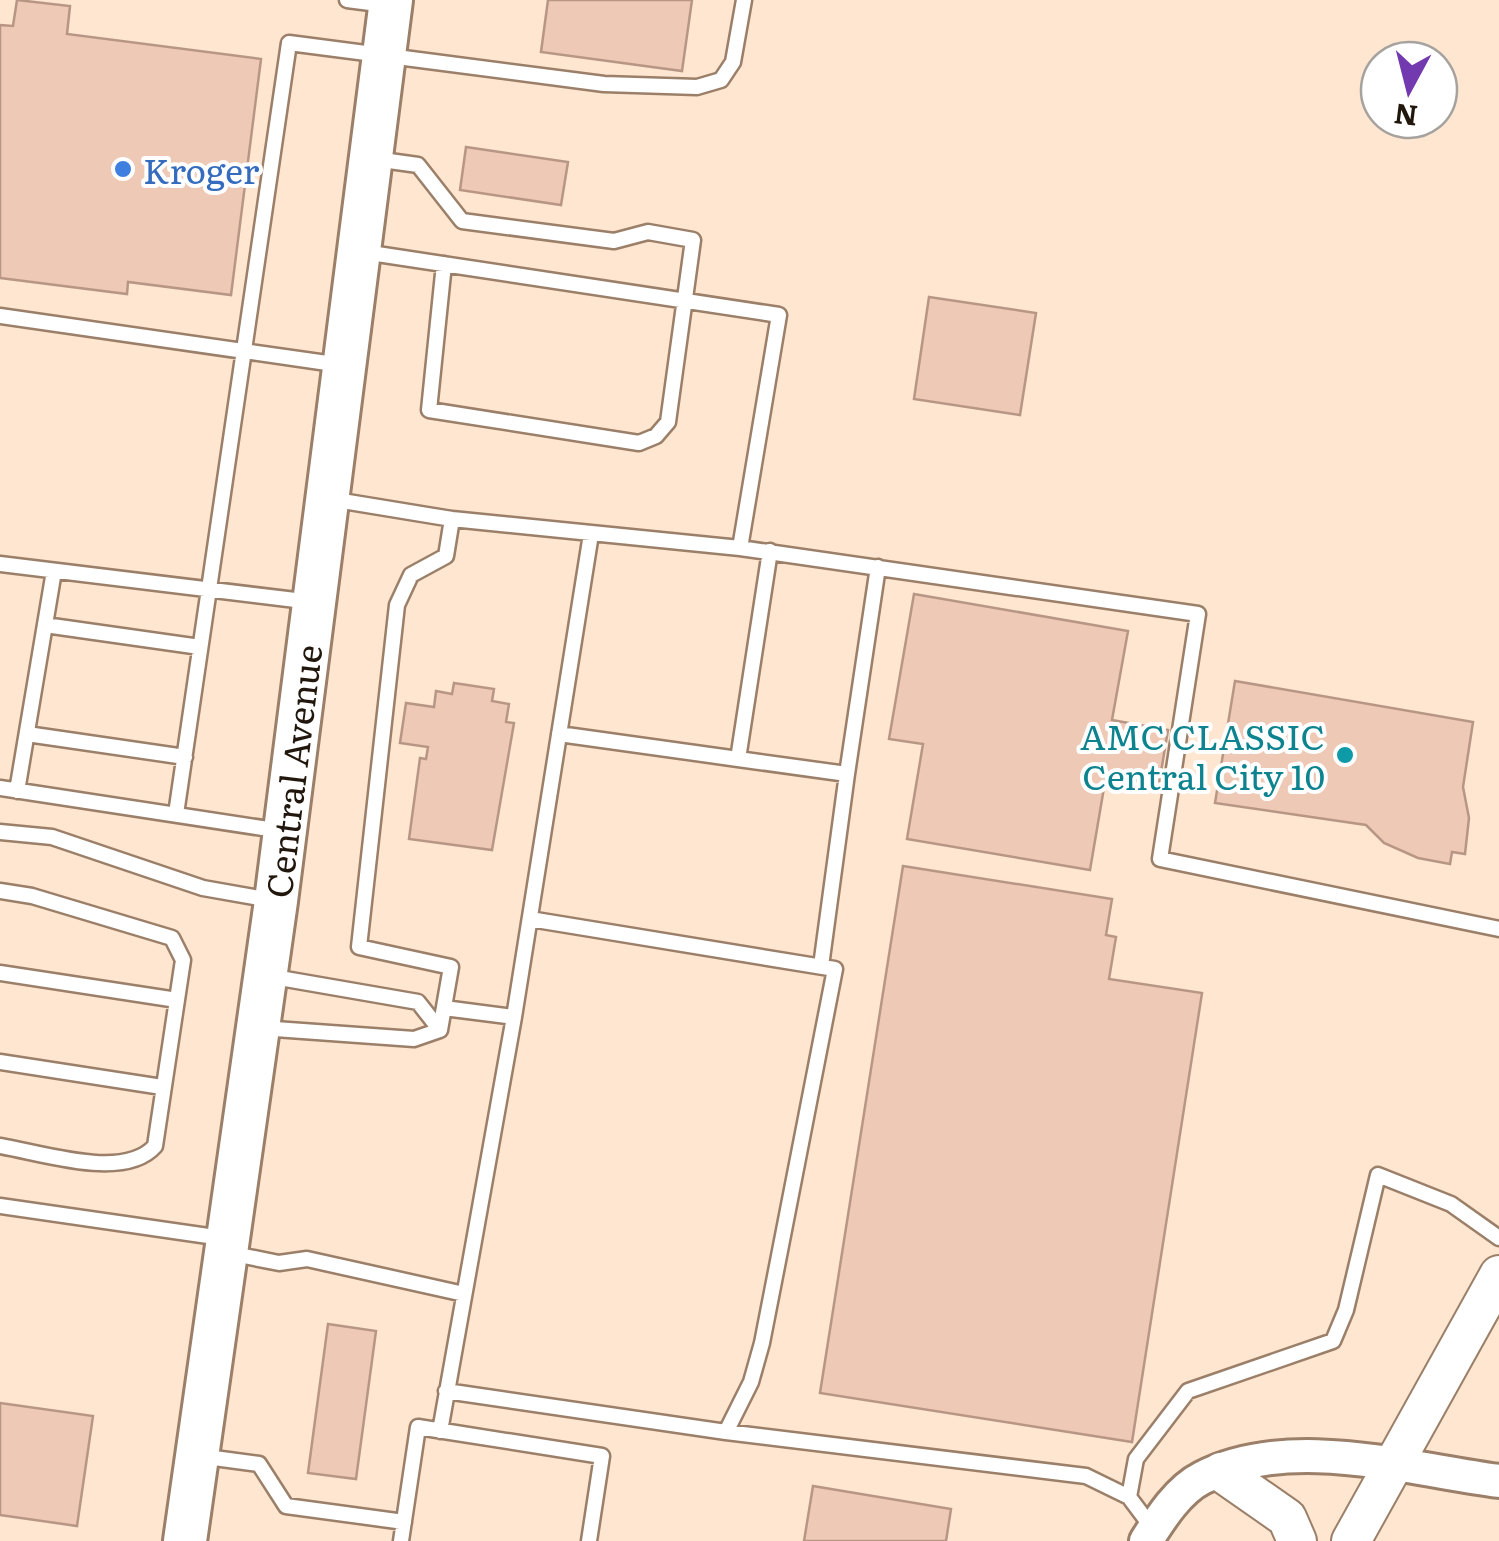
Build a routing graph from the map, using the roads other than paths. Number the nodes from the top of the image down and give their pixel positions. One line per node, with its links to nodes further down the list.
1 (347, 0): 3 (lane)
2 (744, 0): 4 (lane)
3 (390, 3): 4 (main road, Central Avenue)
4 (383, 57): 5 (main road, Central Avenue); 10 (lane)
5 (370, 158): 6 (main road, Central Avenue); 8 (lane)
6 (358, 251): 7 (lane); 11 (main road, Central Avenue)
7 (444, 264): 8 (lane); 8 (lane)
8 (686, 301): 15 (lane)
9 (0, 316): 10 (lane)
10 (245, 352): 11 (lane); 20 (lane)
11 (343, 365): 12 (main road, Central Avenue)
12 (326, 498): 13 (lane); 21 (main road, Central Avenue)
13 (452, 519): 14 (lane); 42 (lane)
14 (592, 534): 15 (lane); 25 (lane)
15 (740, 548): 16 (lane)
16 (770, 551): 18 (lane); 27 (lane)
17 (0, 564): 19 (lane)
18 (878, 567): 28 (lane); 37 (lane)
19 (54, 571): 20 (lane); 22 (lane)
20 (208, 589): 21 (lane); 23 (lane)
21 (312, 602): 32 (main road, Central Avenue)
22 (45, 625): 23 (lane); 24 (lane)
23 (200, 646): 26 (lane)
24 (27, 734): 26 (lane); 30 (lane)
25 (559, 734): 27 (lane); 36 (lane)
26 (185, 756): 31 (lane)
27 (738, 759): 28 (lane)
28 (847, 774): 38 (lane)
29 (0, 788): 30 (lane)
30 (17, 791): 31 (lane)
31 (176, 814): 32 (lane)
32 (283, 831): 35 (main road, Central Avenue)
33 (0, 832): 35 (lane)
34 (0, 891): 41 (lane)
35 (276, 901): 40 (main road, Central Avenue)
36 (530, 918): 38 (lane); 43 (lane)
37 (1499, 929)
38 (820, 966): 56 (lane)
39 (0, 973): 41 (lane)
40 (263, 975): 44 (main road, Central Avenue); 45 (lane)
41 (177, 1000): 47 (lane)
42 (444, 1008): 43 (lane); 45 (lane)
43 (514, 1017): 53 (lane)
44 (255, 1028): 45 (lane); 51 (main road, Central Avenue)
45 (440, 1030)
46 (0, 1062): 47 (lane)
47 (162, 1087): 48 (lane)
48 (0, 1146)
49 (0, 1206): 51 (lane)
50 (1499, 1238): 61 (lane)
51 (224, 1245): 53 (lane); 57 (main road, Central Avenue)
52 (1499, 1274): 58 (main road)
53 (464, 1294): 54 (lane)
54 (446, 1391): 55 (lane); 56 (lane)
55 (440, 1431): 62 (lane); 66 (lane)
56 (726, 1432): 61 (lane)
57 (196, 1455): 62 (lane); 64 (main road, Central Avenue)
58 (1392, 1467): 59 (street); 60 (street); 68 (main road)
59 (1221, 1472): 63 (street); 67 (main road)
60 (1499, 1482)
61 (1129, 1497): 63 (lane)
62 (404, 1522): 65 (lane)
63 (1150, 1536)
64 (185, 1541)
65 (401, 1541)
66 (589, 1541)
67 (1297, 1541)
68 (1351, 1541)

